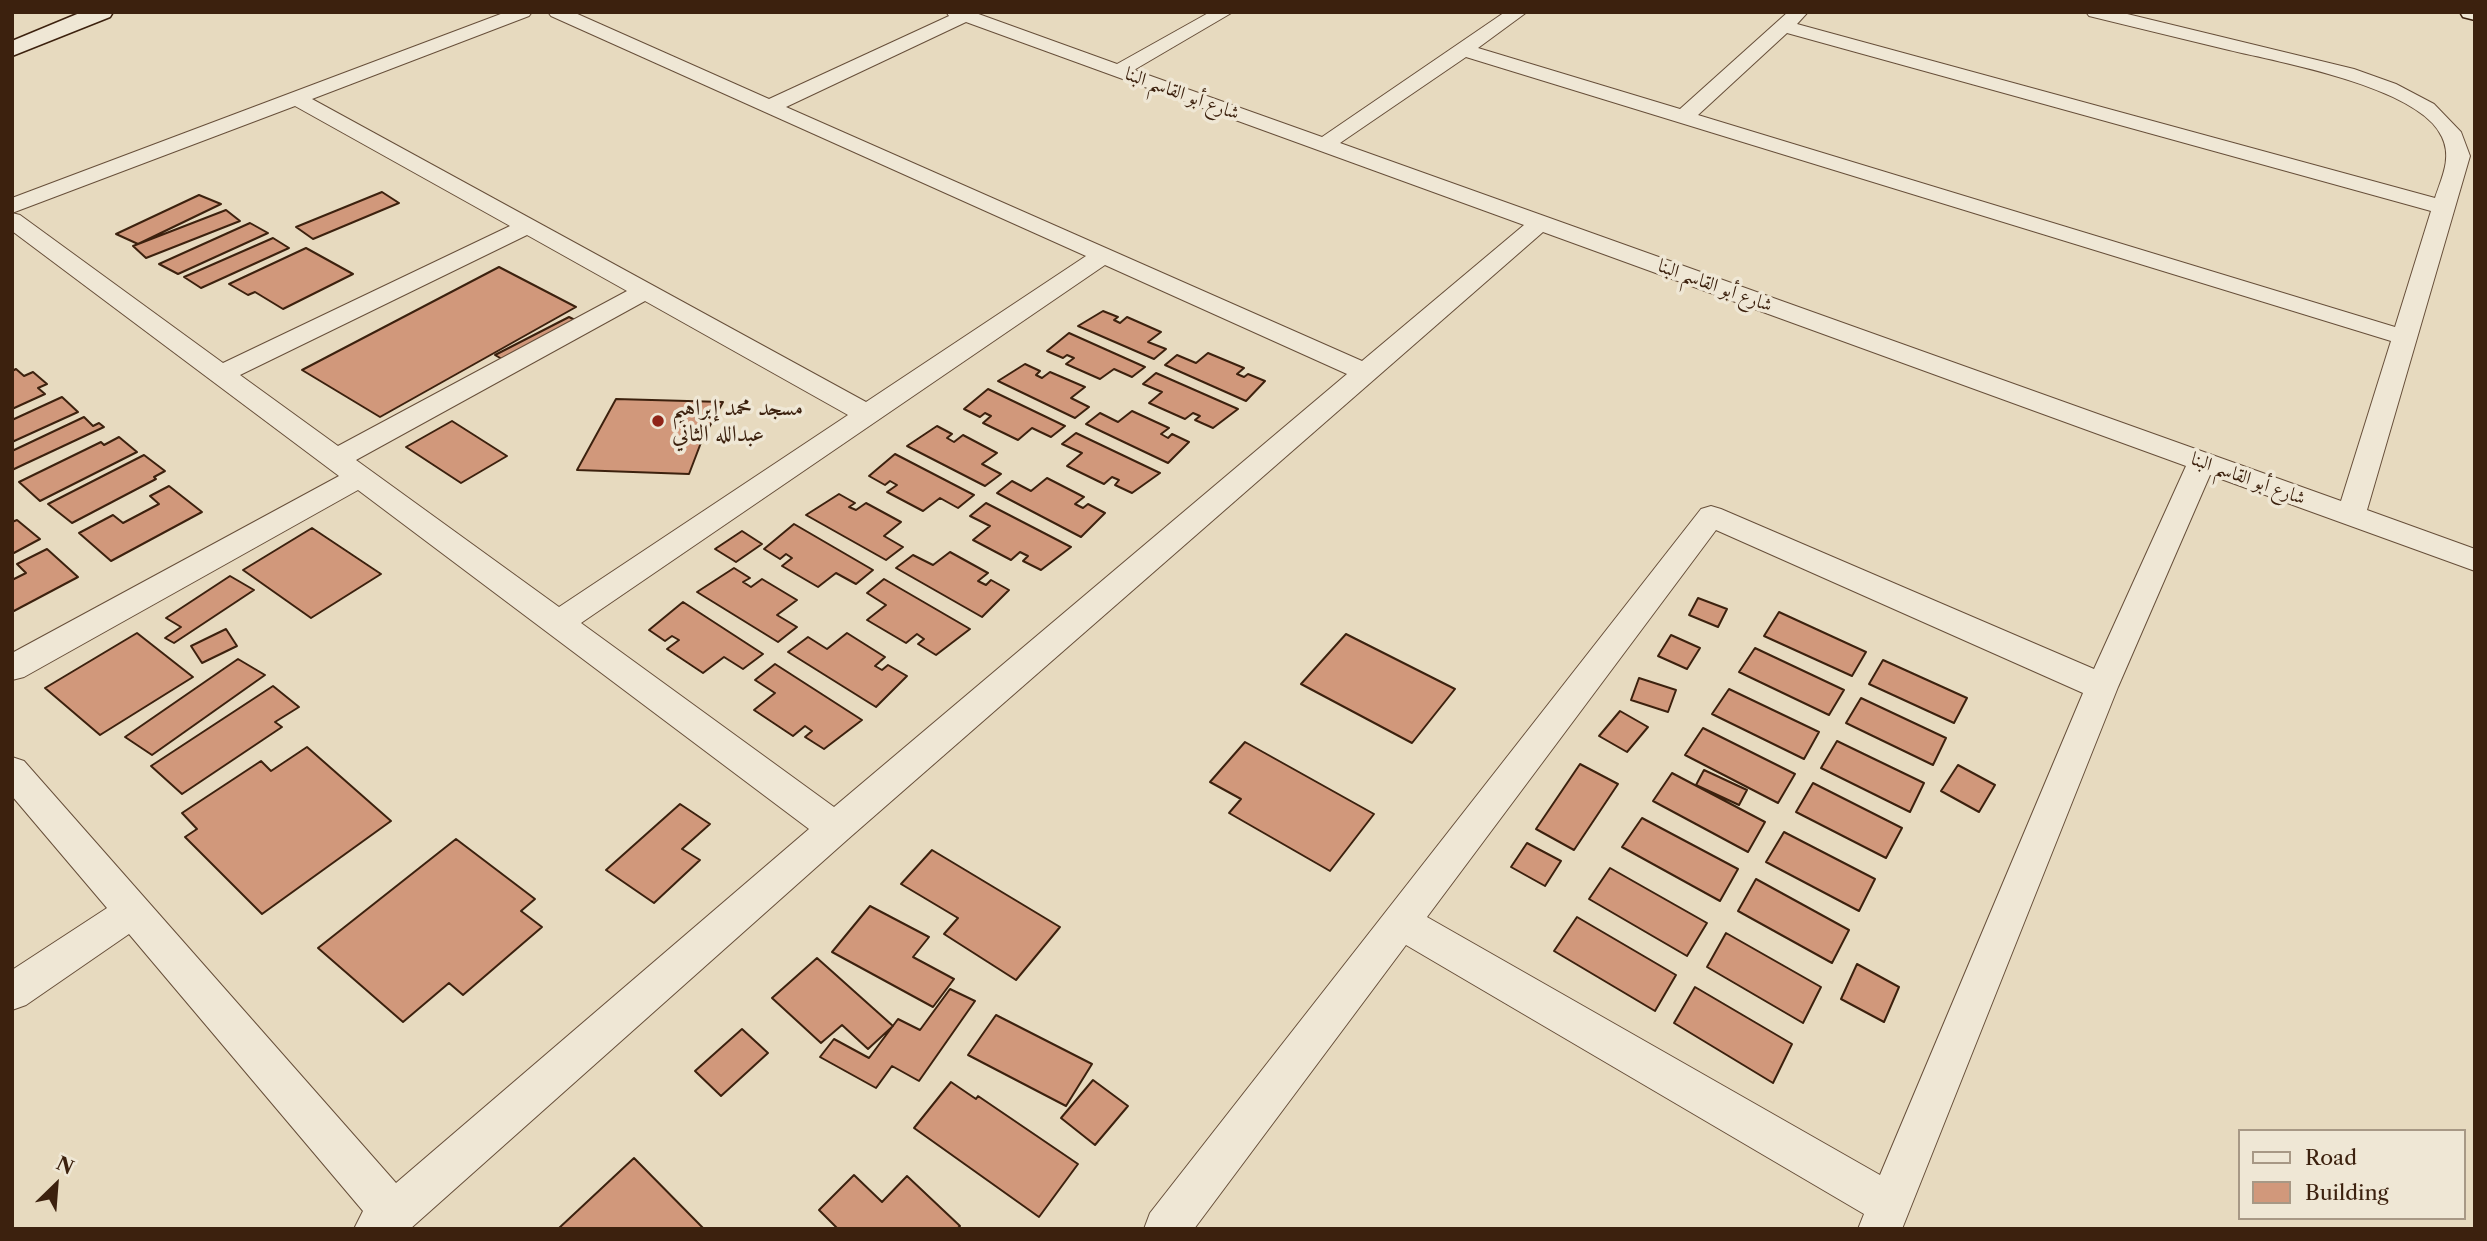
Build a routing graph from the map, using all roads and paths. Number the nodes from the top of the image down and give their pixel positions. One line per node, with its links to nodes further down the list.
1 (54, 12): 10 (street)
2 (102, 12): 11 (street)
3 (523, 12): 14 (street)
4 (557, 12): 15 (street)
5 (1224, 12): 13 (street)
6 (1518, 12): 12 (street)
7 (2095, 12): 19 (street)
8 (960, 14): 13 (street, شارع أبو القاسم البنا); 15 (street)
9 (1792, 19): 16 (street); 19 (street)
10 (12, 29)
11 (12, 49)
12 (1464, 50): 16 (street); 17 (street)
13 (1118, 71): 17 (street, شارع أبو القاسم البنا)
14 (296, 98): 18 (street); 22 (street)
15 (769, 107): 23 (street)
16 (1685, 116): 25 (street)
17 (1324, 145): 21 (street, شارع أبو القاسم البنا)
18 (12, 206)
19 (2443, 207): 25 (street)
20 (12, 220): 27 (street)
21 (1540, 223): 26 (street); 30 (street, شارع أبو القاسم البنا)
22 (528, 226): 24 (street); 27 (street)
23 (1102, 256): 26 (street); 28 (street)
24 (645, 291): 28 (street); 29 (street)
25 (2403, 337): 32 (street)
26 (1365, 372): 38 (street)
27 (221, 374): 29 (street)
28 (867, 414): 34 (street)
29 (336, 459): 31 (street)
30 (2202, 462): 32 (street, شارع أبو القاسم البنا); 36 (street)
31 (360, 477): 34 (street); 35 (street)
32 (2351, 516): 33 (street, شارع أبو القاسم البنا)
33 (2475, 560)
34 (558, 623): 38 (street)
35 (12, 668)
36 (2102, 687): 40 (street); 42 (street)
37 (12, 771): 39 (street)
38 (835, 828): 43 (street)
39 (133, 911): 41 (street); 43 (street)
40 (1401, 922): 42 (street); 44 (street)
41 (12, 992)
42 (1885, 1217)
43 (384, 1221)
44 (1166, 1229)

